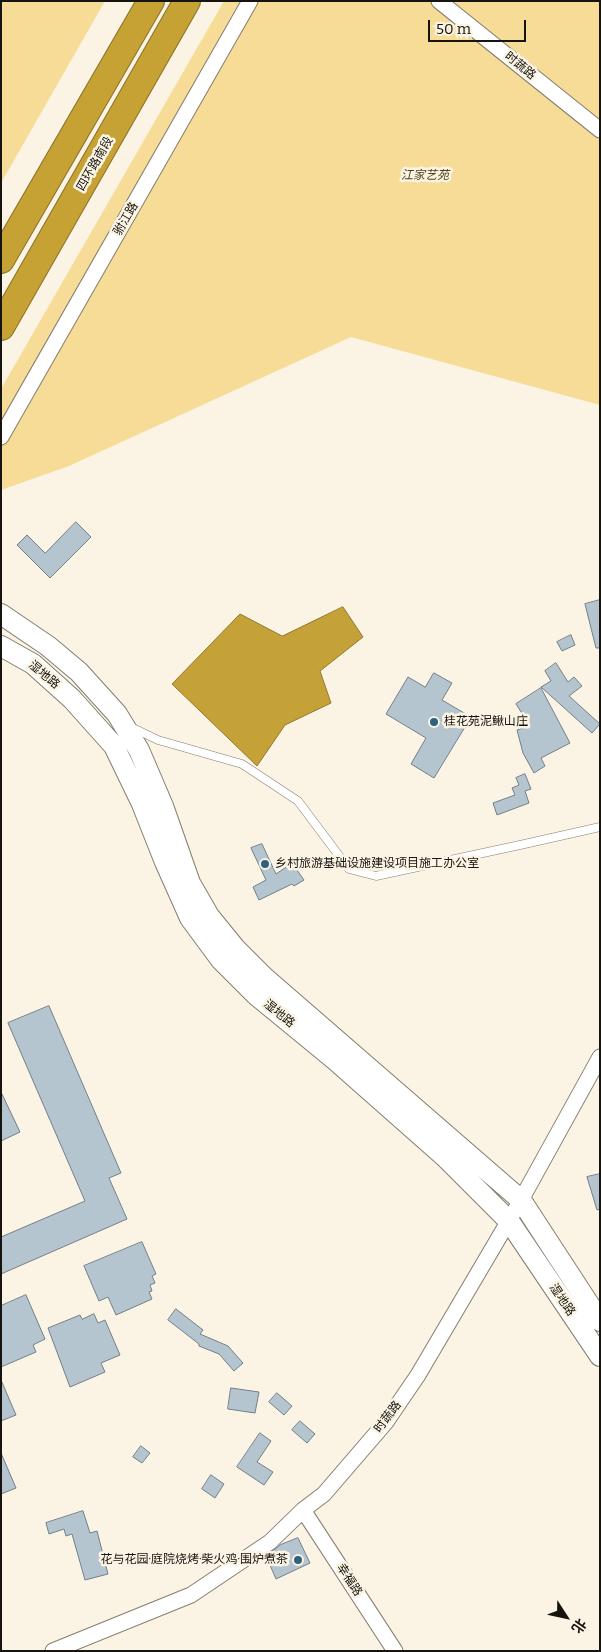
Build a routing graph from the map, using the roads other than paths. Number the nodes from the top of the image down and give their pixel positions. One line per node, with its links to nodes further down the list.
1 (151, 1): 6 (highway)
2 (187, 1): 7 (highway, 四环路南段)
3 (250, 1): 8 (street, 驸江路)
4 (439, 1): 5 (street, 时蔬路)
5 (600, 130)
6 (1, 260)
7 (1, 327)
8 (1, 438)
9 (1, 614): 11 (street, 湿地路)
10 (1, 646): 15 (street, 湿地路)
11 (122, 723): 12 (lane); 14 (street, 湿地路)
12 (600, 826)
13 (600, 1057): 14 (street, 时蔬路)
14 (521, 1200): 15 (street, 时蔬路); 16 (street, 湿地路)
15 (509, 1221): 17 (street, 湿地路); 18 (street, 时蔬路)
16 (600, 1321)
17 (600, 1356)
18 (303, 1510): 19 (street, 时蔬路); 20 (street, 幸福路)
19 (53, 1651)
20 (395, 1651)

